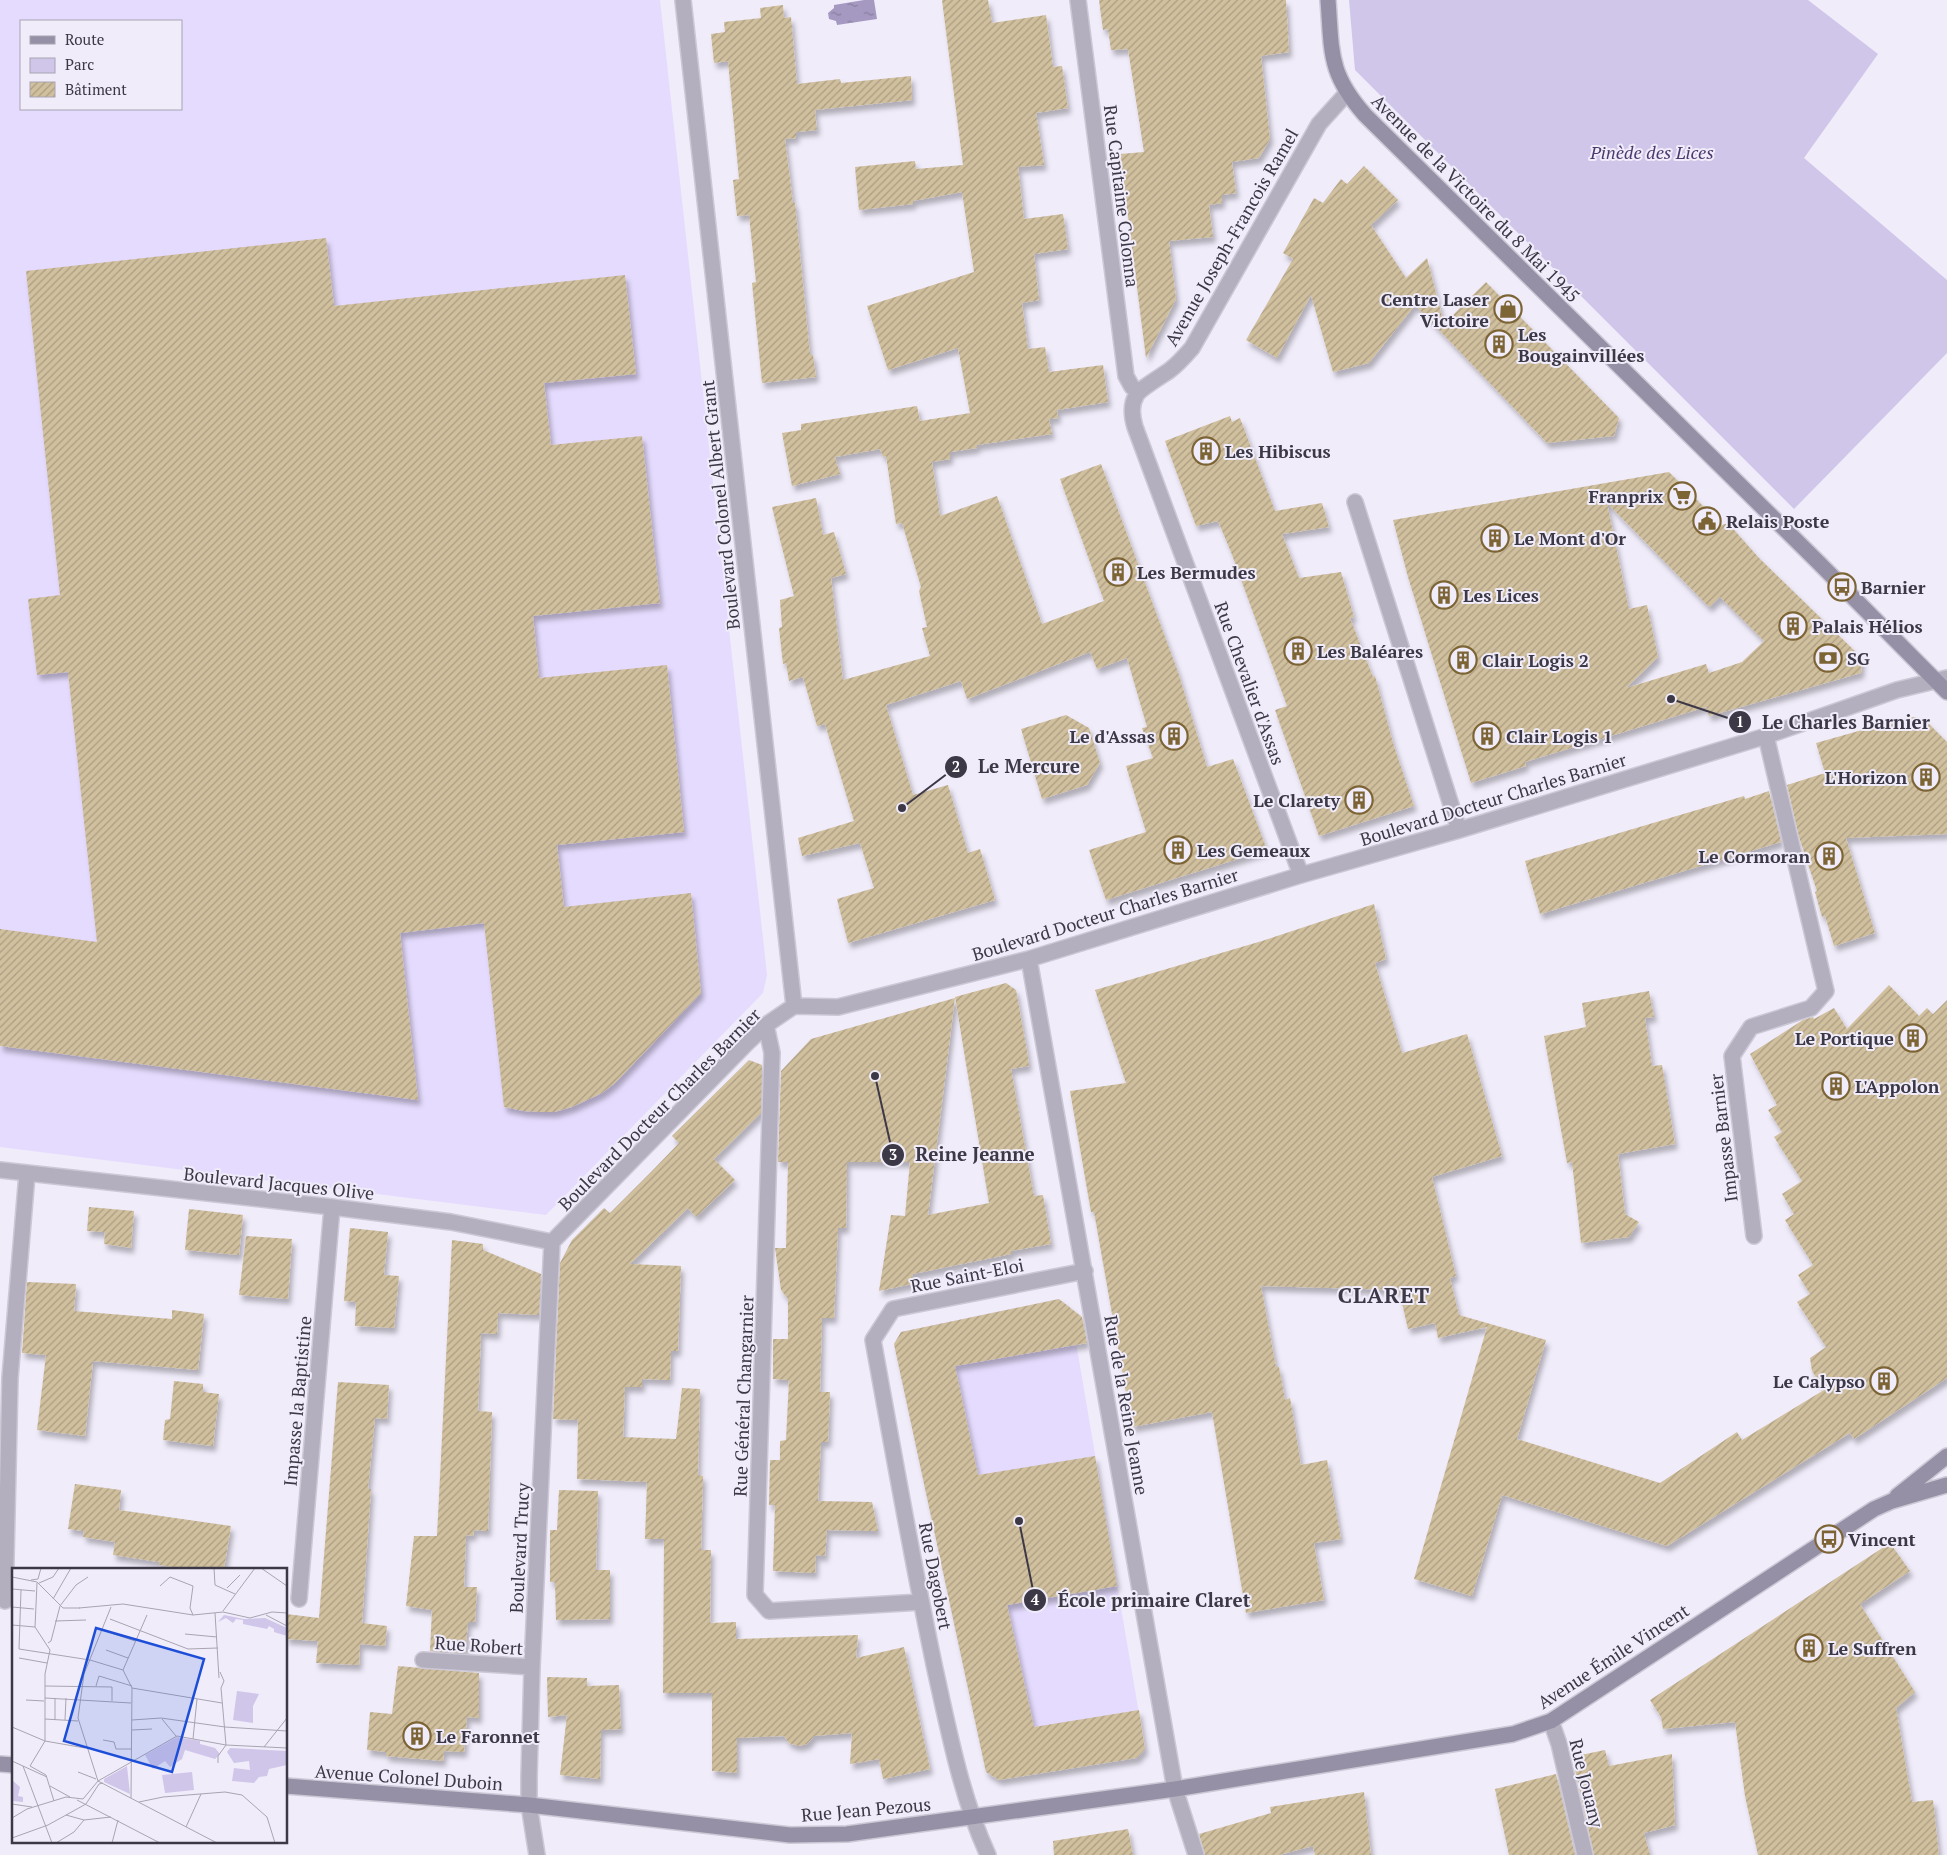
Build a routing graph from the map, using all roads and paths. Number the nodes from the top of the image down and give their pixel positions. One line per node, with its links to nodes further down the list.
1 (683, 0): 13 (street, Boulevard Colonel Albert Grant)
2 (1078, 0): 5 (street, Rue Capitaine Colonna)
3 (1328, 0): 4 (street, Avenue de la Victoire du 8 Mai 1945)
4 (1347, 93): 5 (street, Avenue Joseph-Francois Ramel); 7 (street, Avenue de la Victoire du 8 Mai 1945)
5 (1140, 391): 11 (street, Rue Chevalier d'Assas)
6 (1355, 502): 10 (street)
7 (1941, 679): 8 (street, Avenue de la Victoire du 8 Mai 1945); 9 (street, Boulevard Docteur Charles Barnier)
8 (1947, 692)
9 (1766, 736): 10 (street, Boulevard Docteur Charles Barnier); 18 (street, Impasse Barnier)
10 (1459, 830): 11 (street, Boulevard Docteur Charles Barnier)
11 (1301, 875): 12 (street, Boulevard Docteur Charles Barnier)
12 (1029, 959): 13 (street, Boulevard Docteur Charles Barnier); 20 (street, Rue de la Reine Jeanne)
13 (794, 1006): 14 (street, Boulevard Docteur Charles Barnier)
14 (766, 1025): 19 (street, Boulevard Docteur Charles Barnier); 28 (street, Rue Général Changarnier)
15 (0, 1170): 16 (street, Boulevard Jacques Olive)
16 (27, 1174): 17 (street, Boulevard Jacques Olive); 27 (street)
17 (332, 1207): 19 (street, Boulevard Jacques Olive); 26 (street, Impasse la Baptistine)
18 (1754, 1236)
19 (552, 1242): 30 (street, Boulevard Trucy)
20 (1085, 1271): 21 (street, Rue Saint-Eloi); 33 (street, Rue de la Reine Jeanne)
21 (873, 1340): 28 (street, Rue Dagobert)
22 (1947, 1457): 23 (street); 25 (street, Avenue Émile Vincent)
23 (1947, 1479)
24 (1947, 1485): 25 (street, Avenue Émile Vincent)
25 (1892, 1501): 31 (street, Avenue Émile Vincent)
26 (299, 1599)
27 (5, 1601)
28 (921, 1602): 35 (street, Rue Dagobert)
29 (423, 1660): 30 (street, Rue Robert)
30 (532, 1668): 34 (street, Boulevard Trucy)
31 (1551, 1721): 33 (street, Avenue Émile Vincent); 39 (street, Rue Jouany)
32 (288, 1786): 34 (street, Avenue Colonel Duboin)
33 (1175, 1789): 35 (street, Rue Jean Pezous); 38 (street, Rue de la Reine Jeanne)
34 (529, 1805): 35 (street, Rue Jean Pezous); 36 (street, Boulevard Trucy)
35 (973, 1817): 37 (street, Rue Dagobert)
36 (537, 1855)
37 (988, 1855)
38 (1196, 1855)
39 (1585, 1855)

